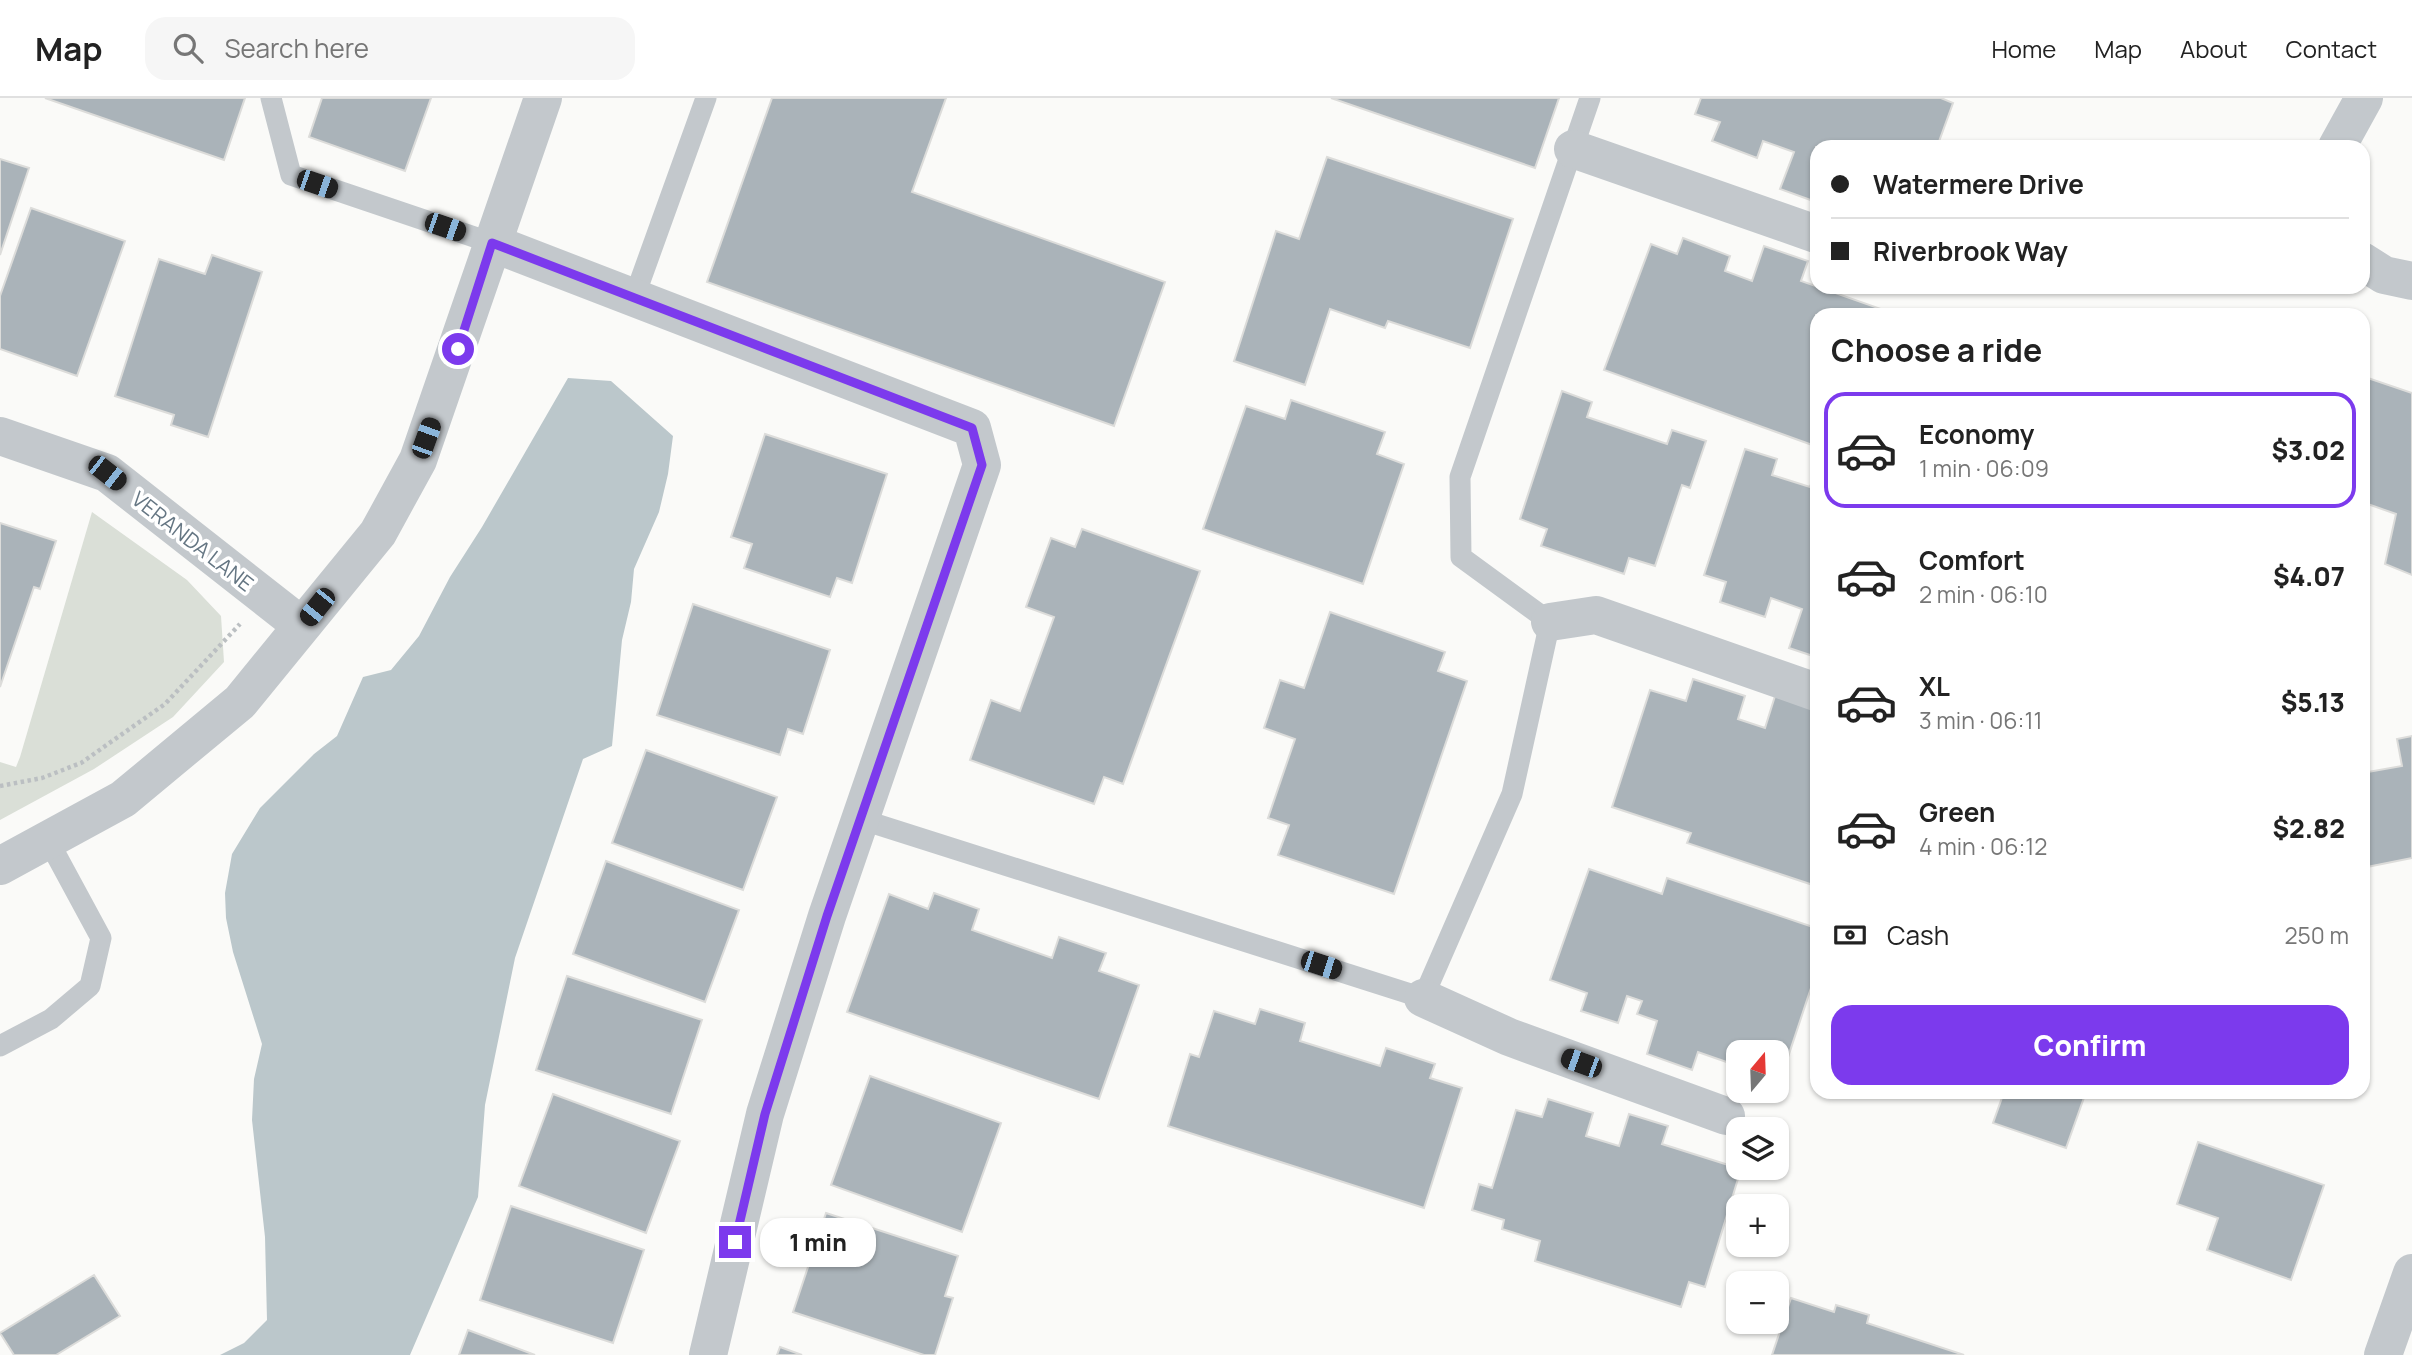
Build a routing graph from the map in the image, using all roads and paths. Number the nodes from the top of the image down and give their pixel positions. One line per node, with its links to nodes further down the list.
1 (271, 98): 9 (lane)
2 (543, 98): 9 (street)
3 (706, 98): 12 (lane)
4 (1590, 98): 7 (lane)
5 (2364, 98): 6 (street)
6 (2341, 140)
7 (1573, 149): 8 (street); 15 (lane)
8 (1810, 232)
9 (492, 243): 12 (street); 16 (street)
10 (2370, 266): 11 (street)
11 (2412, 281)
12 (634, 298): 19 (street)
13 (0, 436): 14 (street, VERANDA LANE)
14 (265, 597): 16 (street, VERANDA LANE); 18 (path)
15 (1550, 622): 17 (street); 22 (lane)
16 (302, 626): 20 (street)
17 (1810, 690)
18 (0, 786)
19 (860, 819): 22 (lane); 26 (street)
20 (48, 840): 21 (street); 23 (lane)
21 (0, 866)
22 (1423, 998): 24 (street)
23 (0, 1046)
24 (1726, 1116)
25 (2412, 1273): 27 (street)
26 (708, 1355)
27 (2383, 1355)

